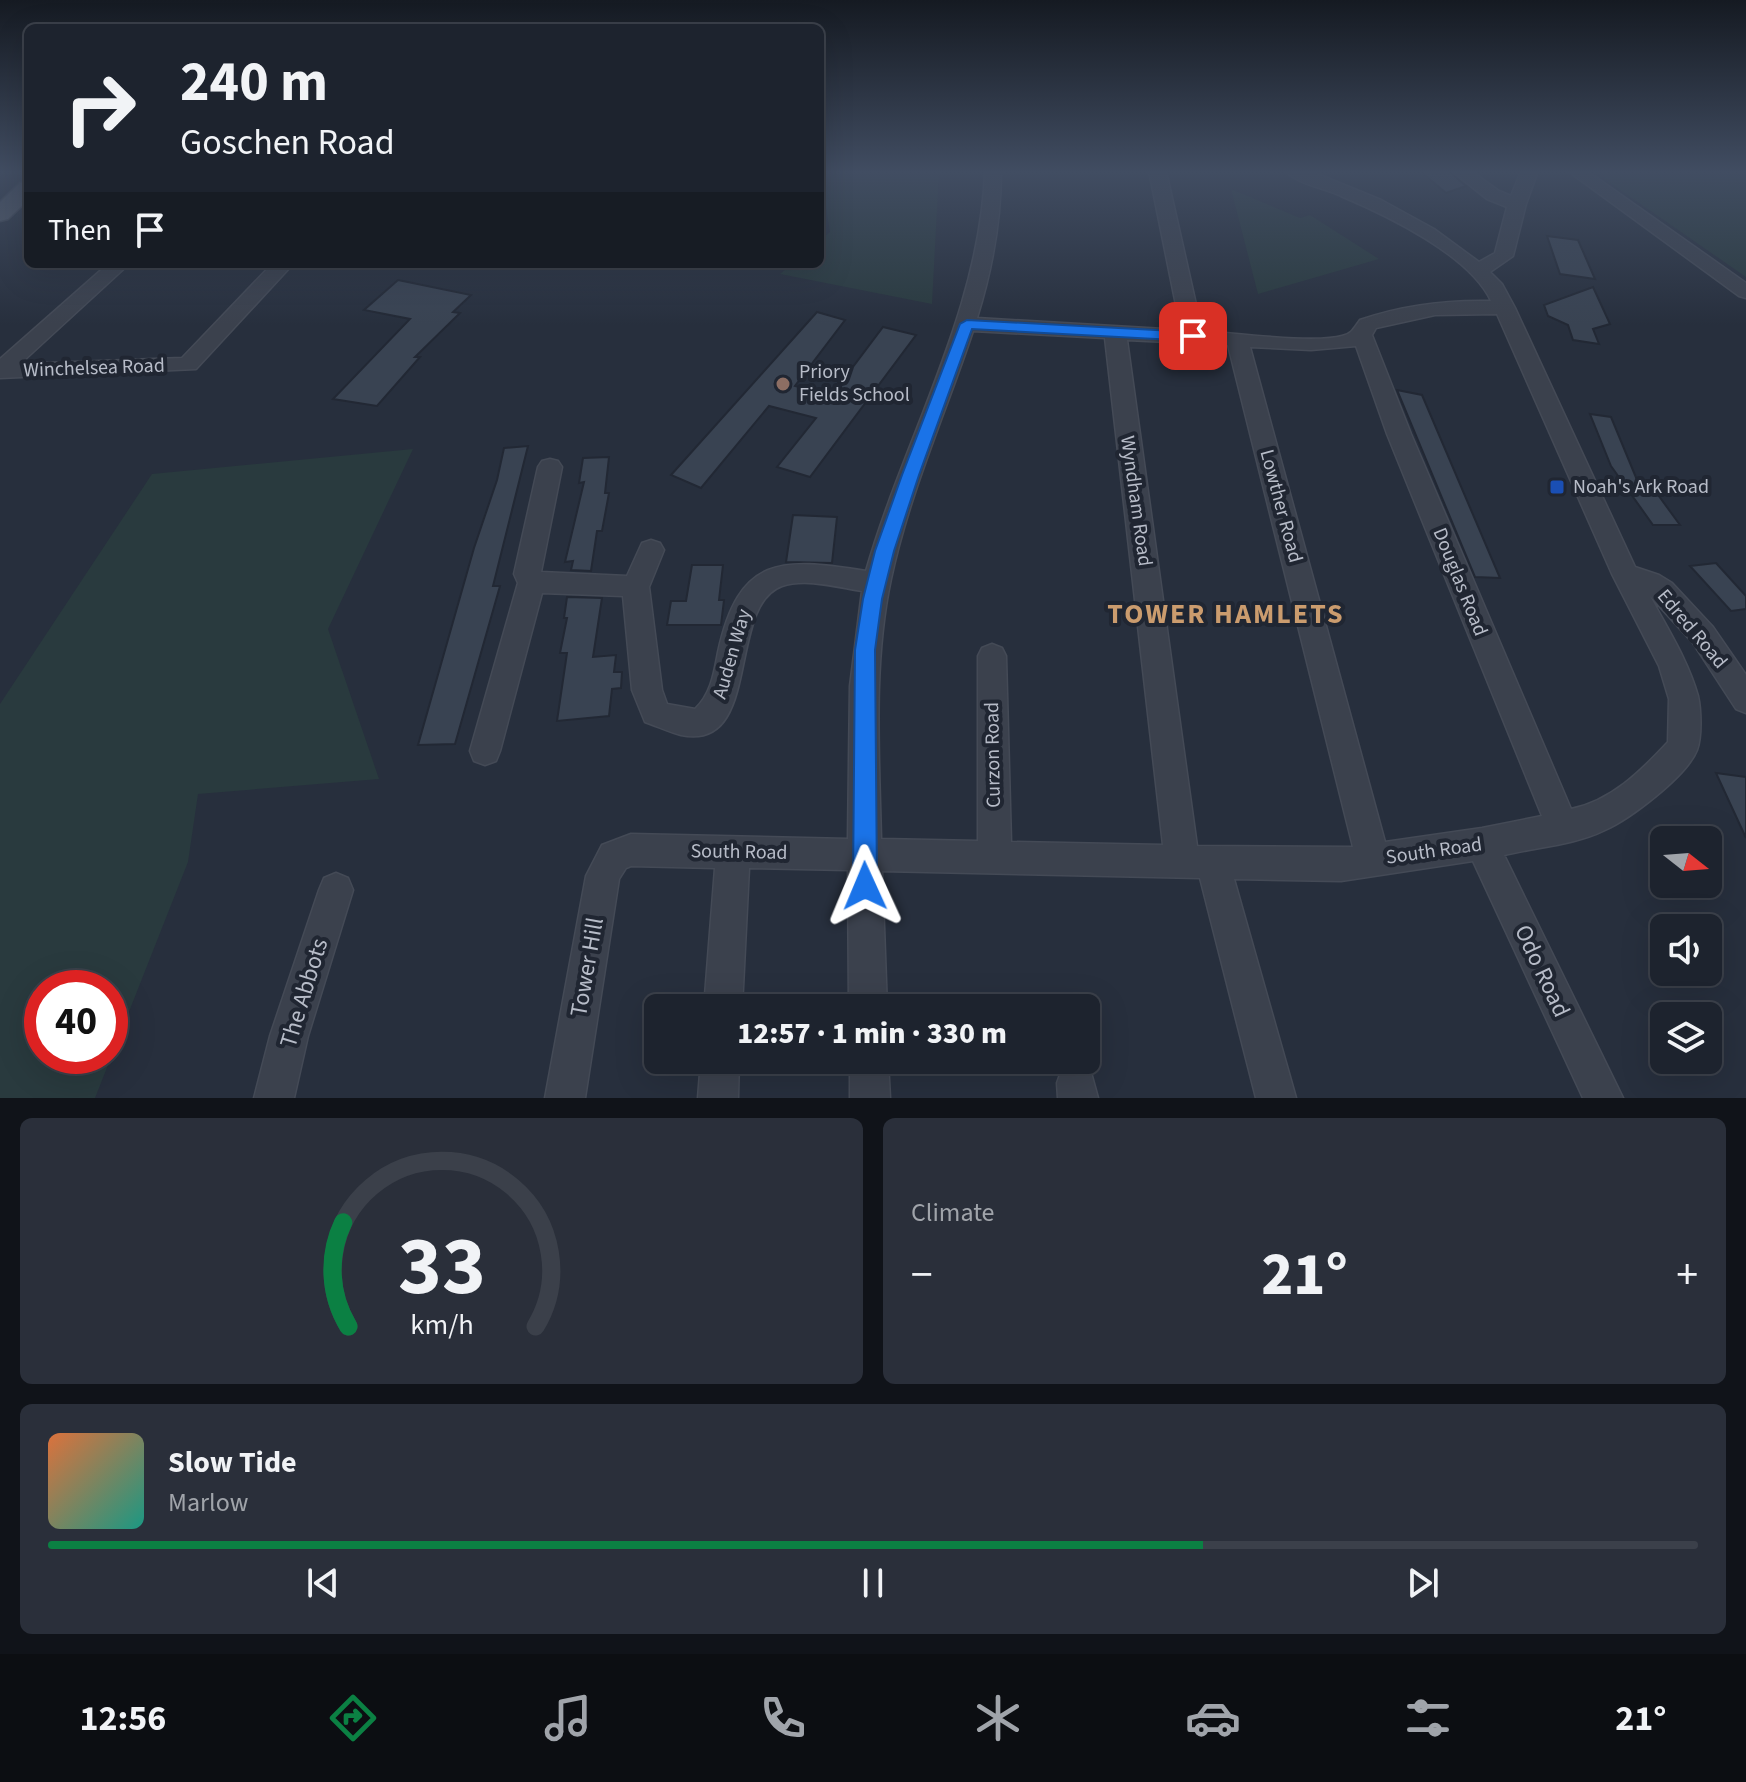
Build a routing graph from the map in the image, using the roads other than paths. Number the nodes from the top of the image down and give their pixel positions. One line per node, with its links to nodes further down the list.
1 (991, 222): 11 (street)
2 (1168, 222): 14 (street)
3 (1405, 222): 8 (street, South Road)
4 (1512, 222): 8 (street)
5 (1648, 222): 9 (street)
6 (115, 268): 16 (street)
7 (279, 268): 16 (street, Winchelsea Road)
8 (1479, 270): 10 (street, South Road)
9 (1746, 292)
10 (1505, 308): 13 (street); 19 (street, South Road)
11 (967, 324): 12 (street); 21 (street)
12 (1115, 331): 14 (street); 33 (street, Wyndham Road)
13 (1362, 335): 15 (street); 26 (street, Douglas Road)
14 (1193, 336): 15 (street)
15 (1237, 339): 32 (street, Lowther Road)
16 (0, 370)
17 (550, 467): 20 (street)
18 (651, 550): 22 (street, Auden Way)
19 (1625, 574): 24 (street, Edred Road); 26 (street, South Road)
20 (531, 583): 22 (street); 25 (street)
21 (876, 583): 22 (street, Auden Way); 31 (street)
22 (636, 587)
23 (992, 656): 30 (street, Curzon Road)
24 (1746, 700)
25 (485, 751)
26 (1563, 828): 27 (street, South Road)
27 (1482, 844): 32 (street, South Road); 44 (street, Odo Road)
28 (631, 850): 29 (street, South Road); 40 (street, Tower Hill)
29 (733, 851): 31 (street, South Road); 35 (street)
30 (995, 855): 31 (street, South Road); 33 (street, South Road)
31 (864, 856): 36 (street)
32 (1373, 859): 33 (street, South Road)
33 (1198, 863): 43 (street, Wyndham Road)
34 (336, 890): 39 (street, The Abbots)
35 (724, 994)
36 (868, 994)
37 (719, 1074): 41 (street)
38 (869, 1074): 42 (street)
39 (274, 1098)
40 (565, 1098)
41 (718, 1098)
42 (870, 1098)
43 (1276, 1098)
44 (1603, 1098)

